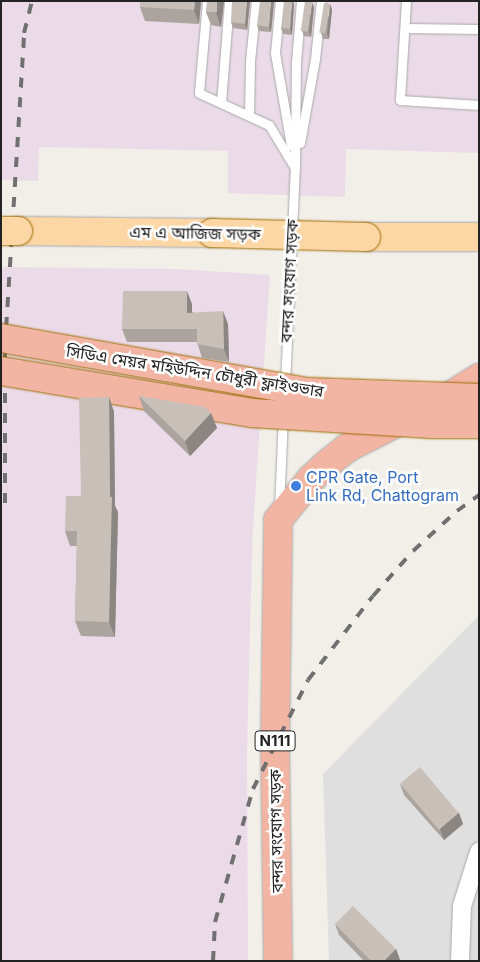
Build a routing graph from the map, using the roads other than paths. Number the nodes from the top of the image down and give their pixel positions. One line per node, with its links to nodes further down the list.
1 (207, 1): 10 (lane)
2 (229, 1): 10 (lane)
3 (256, 1): 12 (lane)
4 (280, 1): 13 (lane)
5 (301, 1): 13 (lane)
6 (321, 1): 13 (lane)
7 (406, 1): 8 (lane)
8 (405, 28): 9 (lane); 11 (lane)
9 (479, 29)
10 (221, 103): 12 (lane)
11 (479, 104)
12 (249, 115): 13 (lane)
13 (295, 168): 21 (lane, বন্দর সংযোগ সড়ক)
14 (10, 231): 15 (main road, এম এ আজিজ সড়ক, bridge)
15 (479, 237)
16 (1, 338): 19 (highway, সিডিএ মেয়র মহিউদ্দিন চৌধুরী ফ্লাইওভার, bridge)
17 (1, 371): 20 (highway, bridge)
18 (479, 378): 21 (highway)
19 (479, 398)
20 (479, 424)
21 (278, 520): 23 (highway, বন্দর সংযোগ সড়ক / N111)
22 (479, 852): 24 (street)
23 (278, 961)
24 (460, 961)

